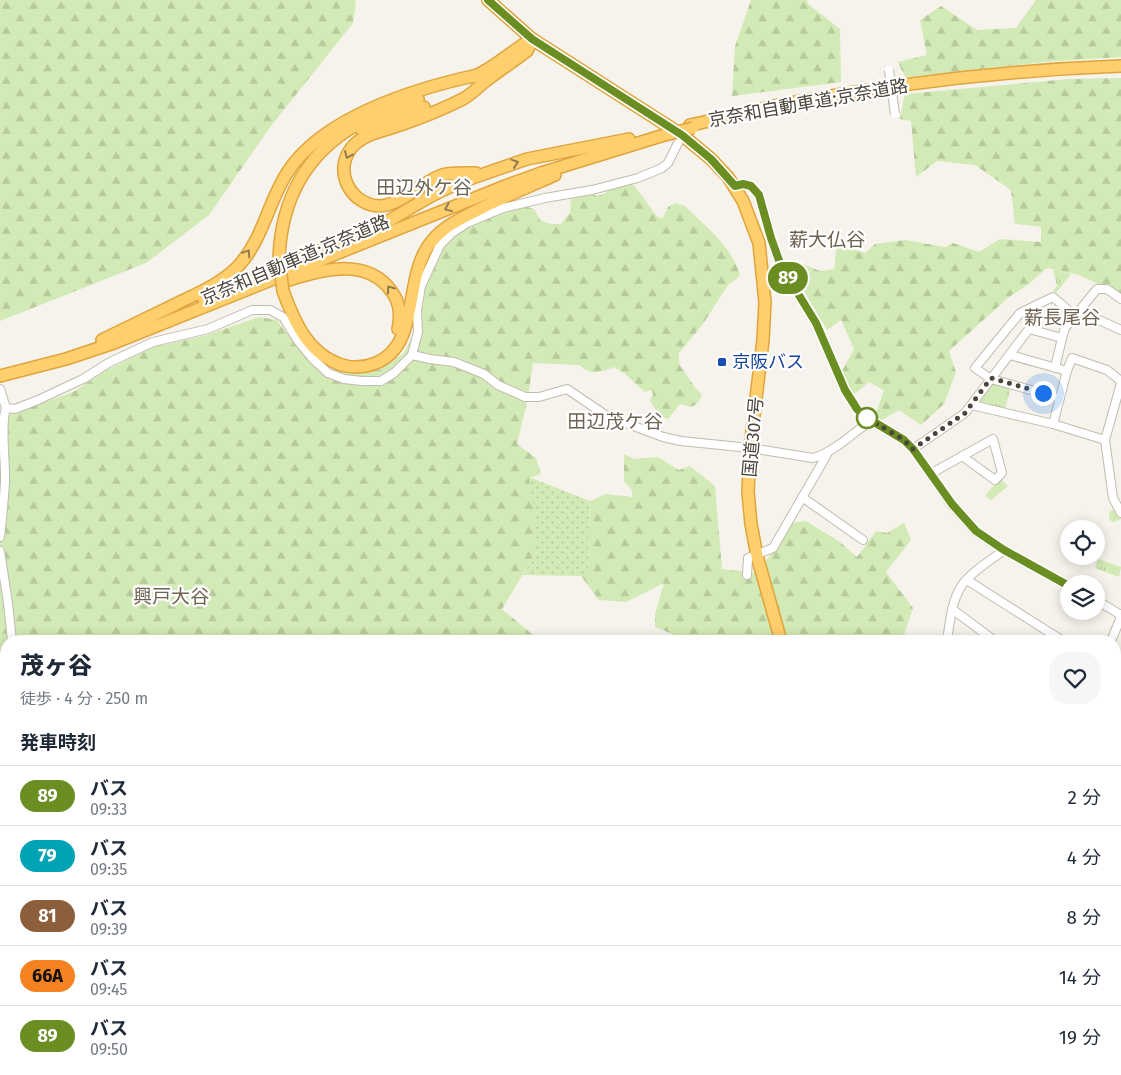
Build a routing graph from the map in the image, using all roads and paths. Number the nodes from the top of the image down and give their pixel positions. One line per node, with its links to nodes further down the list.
1 (488, 0): 2 (highway, 国道307号)
2 (532, 39): 5 (highway); 8 (highway, 国道307号)
3 (888, 67): 6 (street, bridge)
4 (1121, 68): 7 (highway, 京奈和自動車道;京奈道路)
5 (483, 77): 10 (highway, one-way to 10); 12 (highway); 17 (highway, one-way to 5)
6 (895, 114)
7 (660, 134): 9 (highway, 京奈和自動車道;京奈道路); 10 (highway, 京奈和自動車道;京奈道路, one-way to 7)
8 (682, 135): 11 (highway, 国道307号); 19 (street)
9 (643, 142): 12 (highway); 18 (highway, 京奈和自動車道;京奈道路, one-way to 18)
10 (488, 172): 17 (highway, 京奈和自動車道;京奈道路)
11 (735, 186): 32 (street); 35 (highway, 国道307号)
12 (286, 290): 18 (highway, one-way to 18)
13 (1121, 299): 14 (street)
14 (1077, 314): 15 (street); 16 (street); 25 (street)
15 (1121, 330)
16 (1062, 338): 20 (street); 21 (street)
17 (102, 340): 22 (highway, 京奈和自動車道;京奈道路)
18 (114, 343): 24 (highway, 京奈和自動車道;京奈道路)
19 (412, 355): 31 (street); 35 (street)
20 (1010, 355): 21 (street); 25 (street)
21 (1054, 368): 23 (street)
22 (0, 371)
23 (1067, 371): 26 (street); 28 (street)
24 (0, 376)
25 (991, 378): 28 (street); 30 (street)
26 (1121, 382): 29 (street)
27 (0, 390): 31 (street)
28 (1060, 398): 33 (street)
29 (1118, 401): 34 (street)
30 (972, 405): 33 (street); 36 (street)
31 (6, 408): 42 (street)
32 (871, 420): 36 (street); 37 (street)
33 (1053, 424): 34 (street)
34 (1105, 440): 41 (street)
35 (750, 448): 37 (street); 46 (highway, 国道307号)
36 (913, 449): 39 (street)
37 (828, 452): 40 (street)
38 (962, 456): 38 (street); 39 (street)
39 (930, 474): 44 (street)
40 (802, 497): 43 (street); 46 (street)
41 (1121, 513)
42 (0, 537)
43 (863, 540)
44 (1004, 550): 48 (street); 49 (street)
45 (0, 551): 53 (street)
46 (756, 554): 47 (street); 54 (highway, 国道307号)
47 (747, 575)
48 (967, 580): 51 (street); 57 (street)
49 (1060, 581)
50 (1105, 606): 52 (street)
51 (952, 609): 55 (street); 56 (street)
52 (1121, 616): 58 (street)
53 (11, 635)
54 (779, 635)
55 (948, 635)
56 (987, 635)
57 (1050, 635)
58 (1113, 635)

